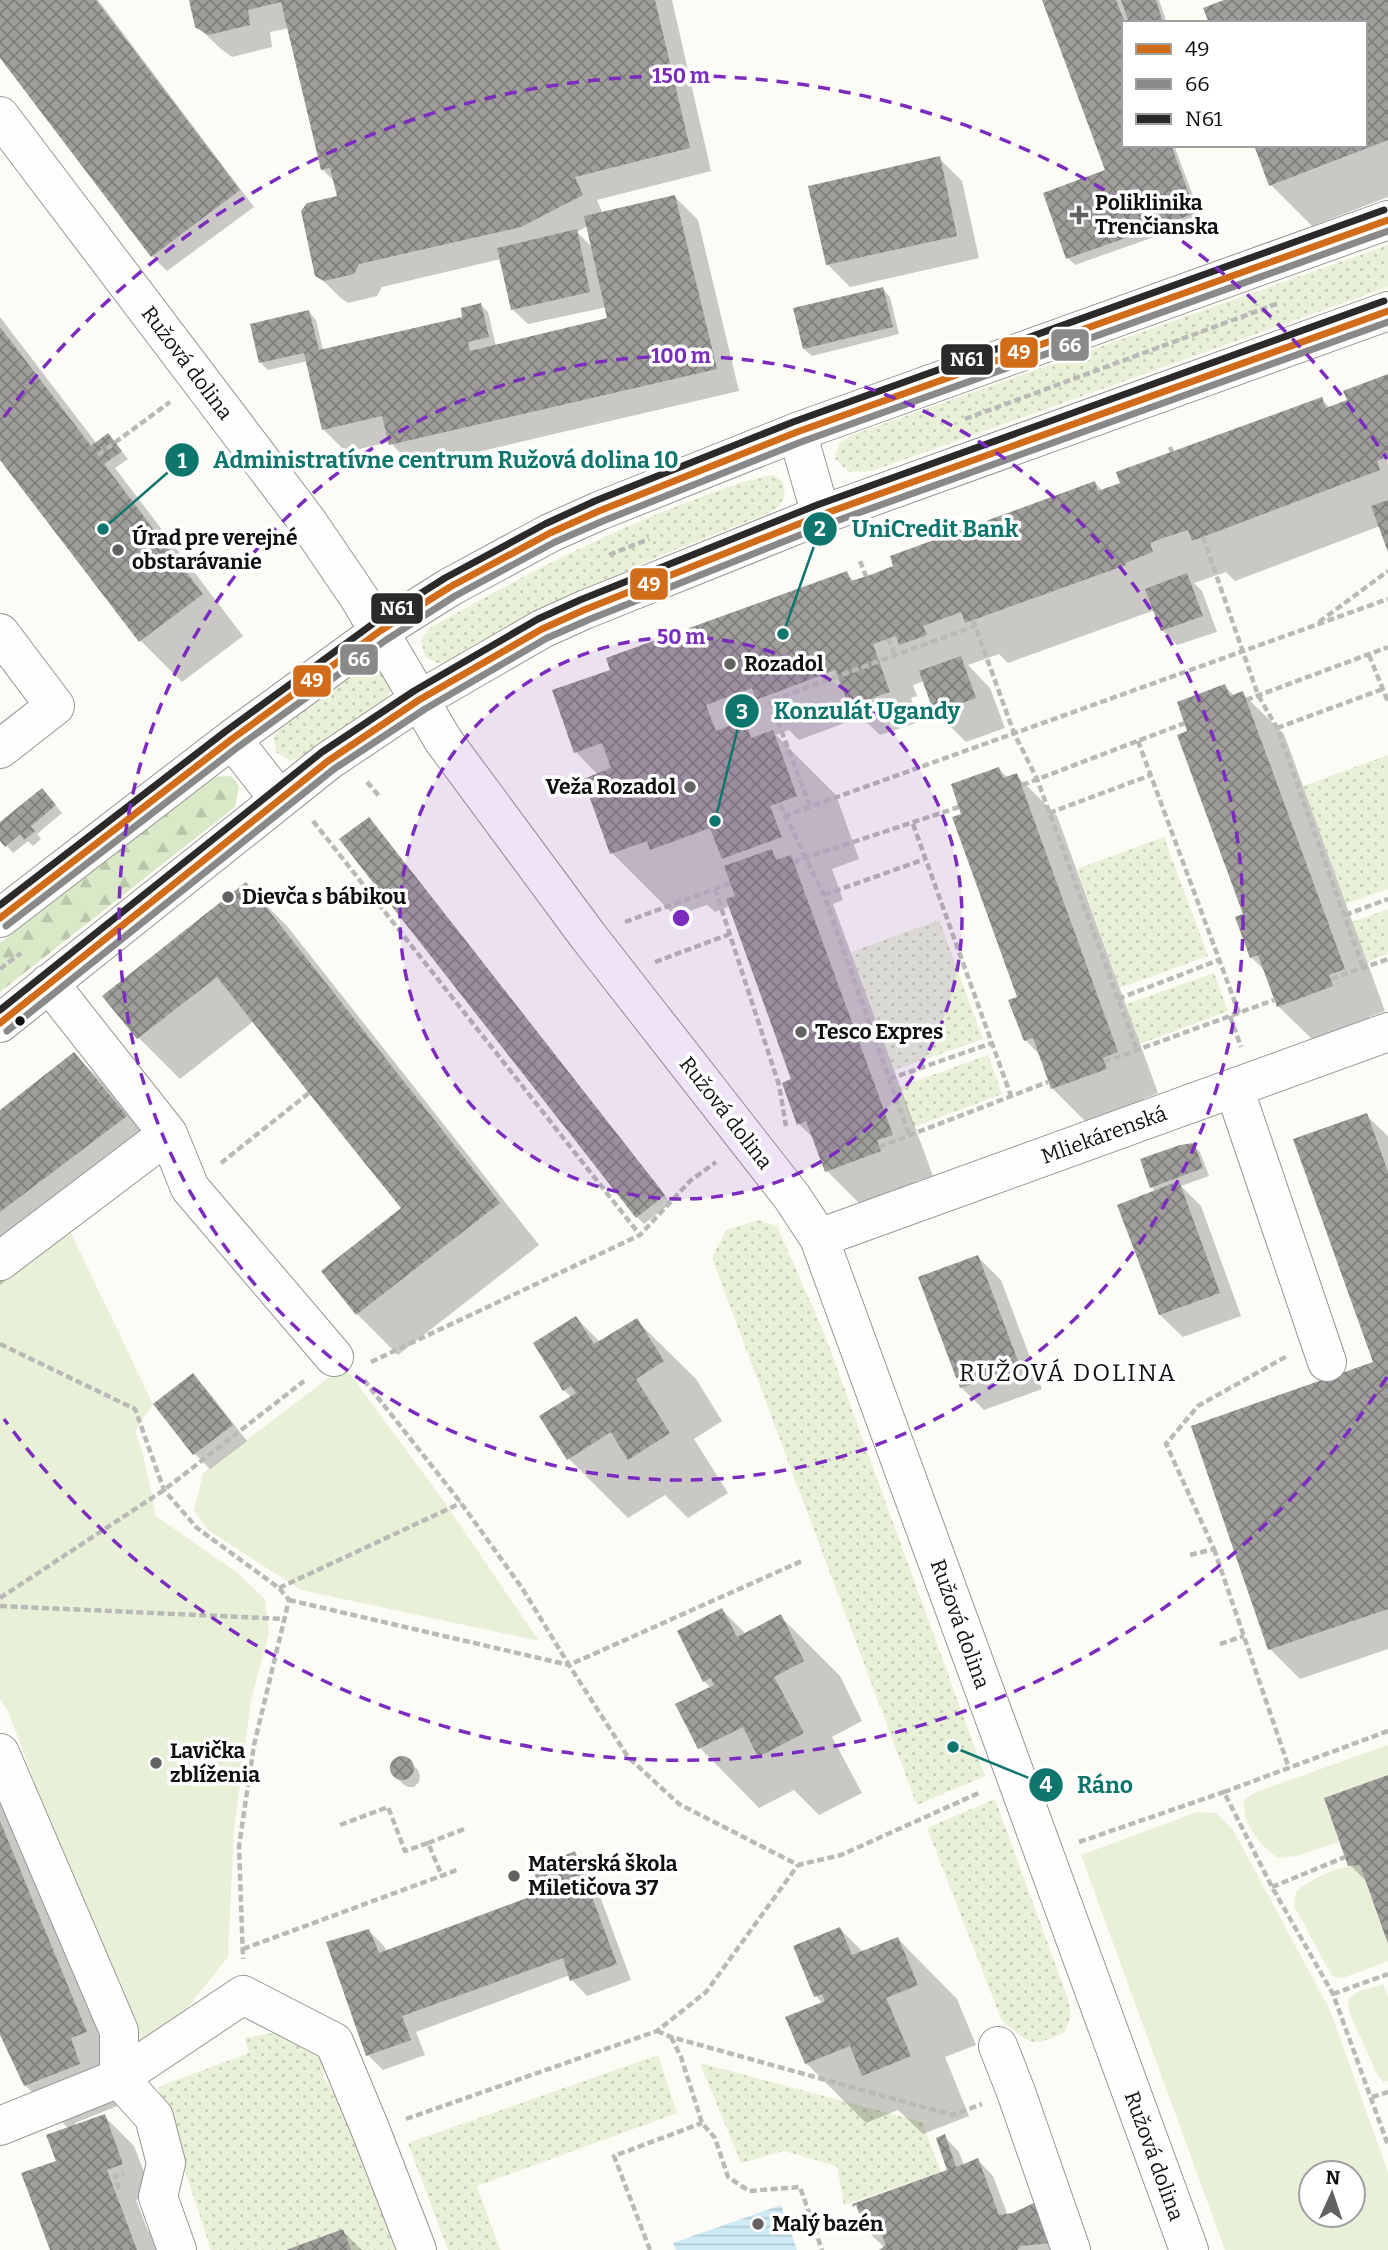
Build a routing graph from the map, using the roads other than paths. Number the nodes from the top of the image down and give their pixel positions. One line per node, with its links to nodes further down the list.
1 (0, 116): 6 (street, Ružová dolina)
2 (1388, 220): 4 (street)
3 (1388, 311): 5 (street)
4 (797, 432): 5 (street); 6 (street)
5 (821, 516): 8 (street)
6 (380, 631): 8 (street, Ružová dolina); 9 (street)
7 (0, 633): 10 (street)
8 (419, 699): 11 (street); 18 (street, Ružová dolina)
9 (232, 738): 11 (street); 12 (street)
10 (0, 749)
11 (278, 799): 13 (street)
12 (0, 918)
13 (50, 984): 14 (street); 17 (street)
14 (0, 1023)
15 (1388, 1032): 16 (street, Mliekárenská)
16 (1234, 1088): 18 (street, Mliekárenská); 20 (street)
17 (168, 1133): 19 (street); 21 (street)
18 (819, 1238): 29 (street, Ružová dolina)
19 (0, 1261)
20 (1323, 1350)
21 (352, 1364)
22 (0, 1753): 24 (street)
23 (998, 2046): 28 (street)
24 (119, 2078): 25 (street); 26 (street); 27 (street)
25 (0, 2126)
26 (177, 2250)
27 (417, 2250)
28 (1071, 2250)
29 (1189, 2250)

